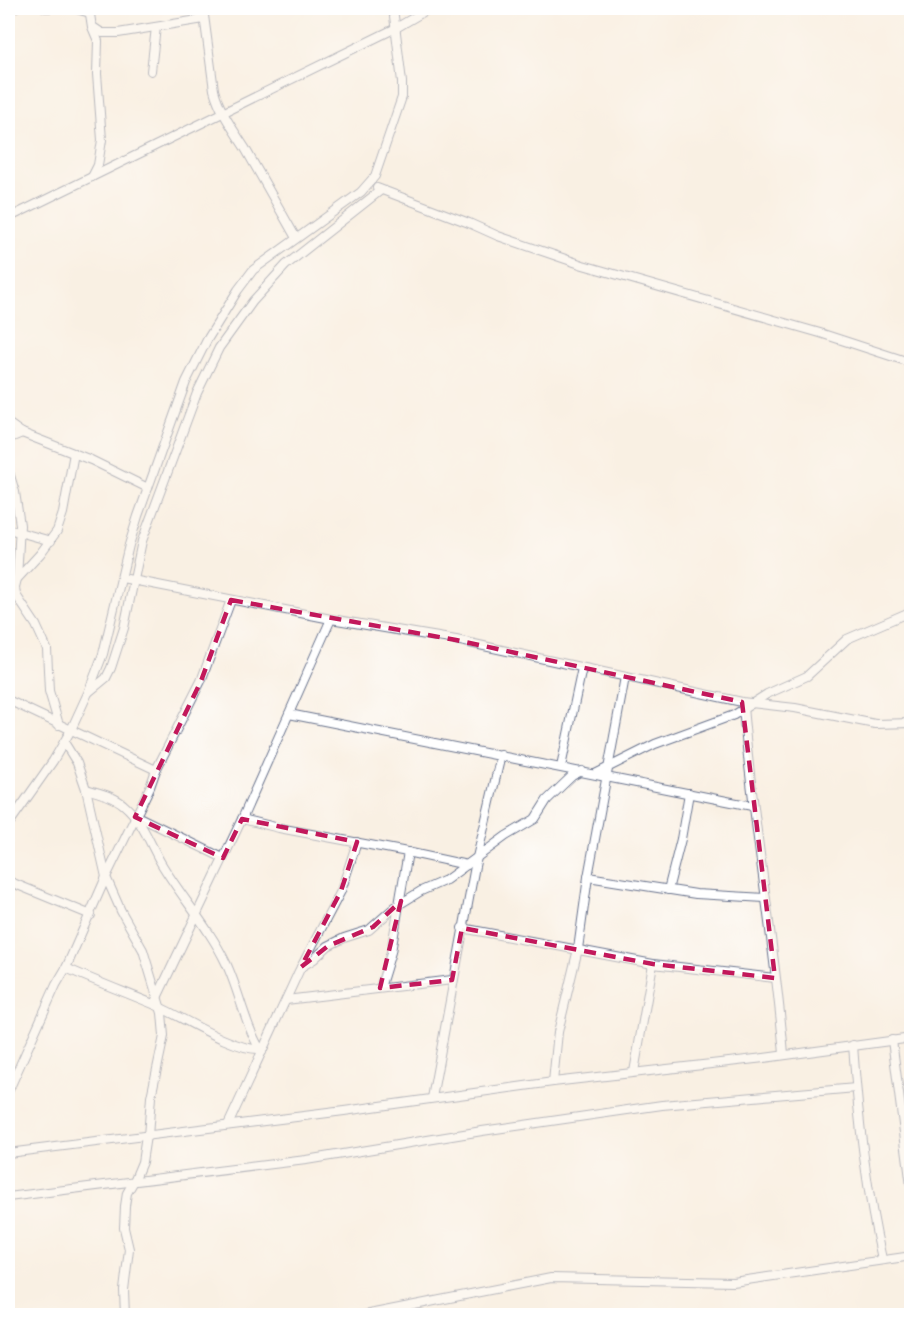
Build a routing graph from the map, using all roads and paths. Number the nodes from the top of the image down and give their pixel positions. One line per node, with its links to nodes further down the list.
1 (15, 8): 7 (street)
2 (45, 8): 3 (street)
3 (71, 8): 8 (street)
4 (203, 8): 9 (street)
5 (393, 8): 12 (street)
6 (430, 8): 12 (street)
7 (8, 10)
8 (89, 10): 10 (street)
9 (204, 19): 11 (street); 14 (street)
10 (92, 27): 11 (street); 15 (street)
11 (156, 27): 13 (street)
12 (396, 28): 14 (street); 16 (street)
13 (150, 71)
14 (222, 114): 15 (street); 19 (street)
15 (92, 177): 18 (street)
16 (371, 183): 17 (street); 19 (street)
17 (381, 190): 20 (street); 32 (street)
18 (8, 218)
19 (296, 238): 26 (street)
20 (912, 363)
21 (8, 423): 22 (street)
22 (22, 433): 23 (street); 24 (street)
23 (8, 439)
24 (74, 453): 26 (street); 29 (street)
25 (8, 469): 28 (street)
26 (148, 488): 30 (street)
27 (8, 529): 28 (street)
28 (19, 532): 29 (street); 31 (street)
29 (51, 541): 31 (street)
30 (122, 578): 32 (street); 39 (street)
31 (17, 579): 33 (street); 45 (street)
32 (132, 580): 34 (street); 39 (street)
33 (8, 588)
34 (231, 600): 36 (street); 51 (street)
35 (912, 611): 41 (street)
36 (331, 619): 37 (street); 43 (street)
37 (582, 668): 38 (street); 50 (street)
38 (625, 677): 42 (street); 49 (street)
39 (88, 693): 46 (street)
40 (8, 700): 45 (street)
41 (753, 703): 42 (street); 44 (street)
42 (742, 706): 49 (street); 57 (street)
43 (289, 714): 48 (street); 59 (street)
44 (912, 723)
45 (59, 725): 46 (street)
46 (71, 730): 47 (street); 51 (street)
47 (64, 742): 55 (street); 60 (street)
48 (501, 755): 50 (street); 63 (street)
49 (609, 766): 53 (street); 54 (street)
50 (561, 767): 52 (street)
51 (156, 770): 58 (street)
52 (582, 771): 53 (street); 63 (street)
53 (595, 774): 54 (street)
54 (608, 776): 56 (street); 67 (street)
55 (86, 789): 58 (street); 66 (street)
56 (688, 793): 57 (street); 69 (street)
57 (752, 806): 70 (street)
58 (135, 817): 64 (street); 66 (street); 72 (street)
59 (242, 819): 61 (street); 64 (street)
60 (8, 825)
61 (357, 842): 62 (street); 78 (street)
62 (408, 852): 65 (street); 71 (street)
63 (477, 857): 65 (street)
64 (223, 858): 72 (street)
65 (470, 866): 71 (street); 74 (street)
66 (106, 877): 73 (street); 83 (street)
67 (588, 877): 69 (street); 75 (street)
68 (8, 881): 73 (street)
69 (668, 890): 70 (street)
70 (765, 898): 79 (street)
71 (400, 904): 78 (street); 81 (street)
72 (198, 914): 83 (street); 87 (street)
73 (91, 915): 77 (street)
74 (462, 928): 75 (street); 80 (street)
75 (578, 950): 76 (street); 90 (street)
76 (653, 964): 79 (street); 89 (street)
77 (66, 968): 83 (street); 91 (street)
78 (301, 968): 82 (street)
79 (775, 978): 88 (street)
80 (452, 980): 81 (street); 93 (street)
81 (380, 988): 82 (street)
82 (286, 1000): 87 (street)
83 (157, 1003): 87 (street); 95 (street)
84 (912, 1038): 85 (street)
85 (892, 1040): 86 (street); 98 (street)
86 (853, 1045): 88 (street); 92 (street)
87 (261, 1051): 94 (street)
88 (784, 1054): 89 (street)
89 (634, 1072): 90 (street)
90 (553, 1082): 93 (street)
91 (8, 1088)
92 (856, 1088): 97 (street); 101 (street)
93 (432, 1098): 94 (street)
94 (228, 1125): 95 (street)
95 (147, 1136): 96 (street); 97 (street)
96 (8, 1153)
97 (134, 1181): 99 (street); 102 (street)
98 (912, 1194)
99 (8, 1197)
100 (912, 1256): 101 (street)
101 (882, 1259): 103 (street)
102 (125, 1316)
103 (359, 1316)

